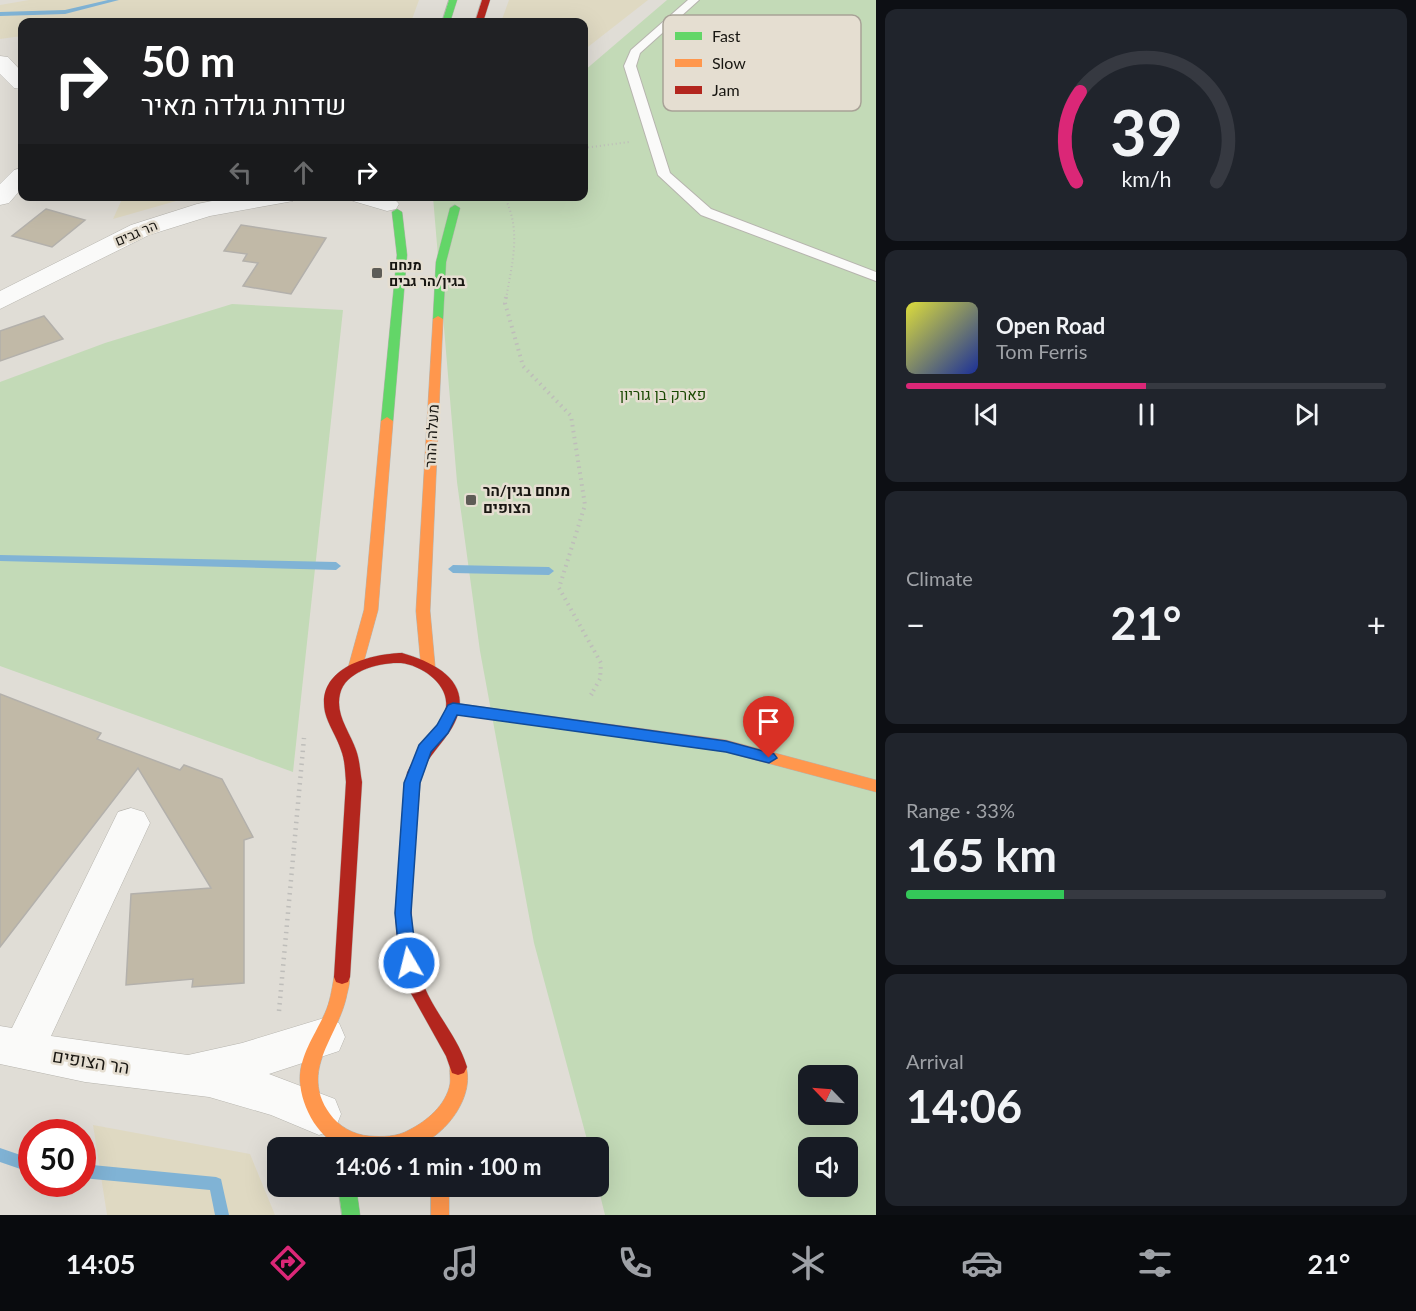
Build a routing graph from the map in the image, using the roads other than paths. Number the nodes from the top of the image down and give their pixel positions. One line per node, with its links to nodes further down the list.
1 (453, 0): 5 (main road)
2 (486, 0): 6 (main road)
3 (694, 0): 4 (lane)
4 (677, 15)
5 (447, 18)
6 (480, 18)
7 (663, 27): 17 (lane)
8 (0, 62): 9 (street)
9 (18, 79)
10 (18, 179): 11 (street)
11 (0, 198)
12 (254, 201): 18 (street, הר גבים)
13 (458, 202): 16 (main road); 19 (main road, מעלה ההר)
14 (389, 204): 15 (main road); 20 (main road)
15 (412, 216)
16 (436, 216)
17 (876, 277)
18 (0, 301)
19 (428, 666): 20 (main road); 21 (main road)
20 (355, 668): 24 (main road)
21 (453, 708): 22 (main road); 27 (main road)
22 (876, 786)
23 (131, 824): 25 (street)
24 (324, 1037): 26 (street, הר הצופים); 28 (main road)
25 (11, 1048): 26 (street, הר הצופים)
26 (183, 1072): 28 (street, הר הצופים)
27 (446, 1115): 28 (main road); 29 (main road)
28 (329, 1130)
29 (443, 1137)
30 (349, 1197): 32 (main road)
31 (440, 1197): 33 (main road)
32 (351, 1215)
33 (440, 1215)

